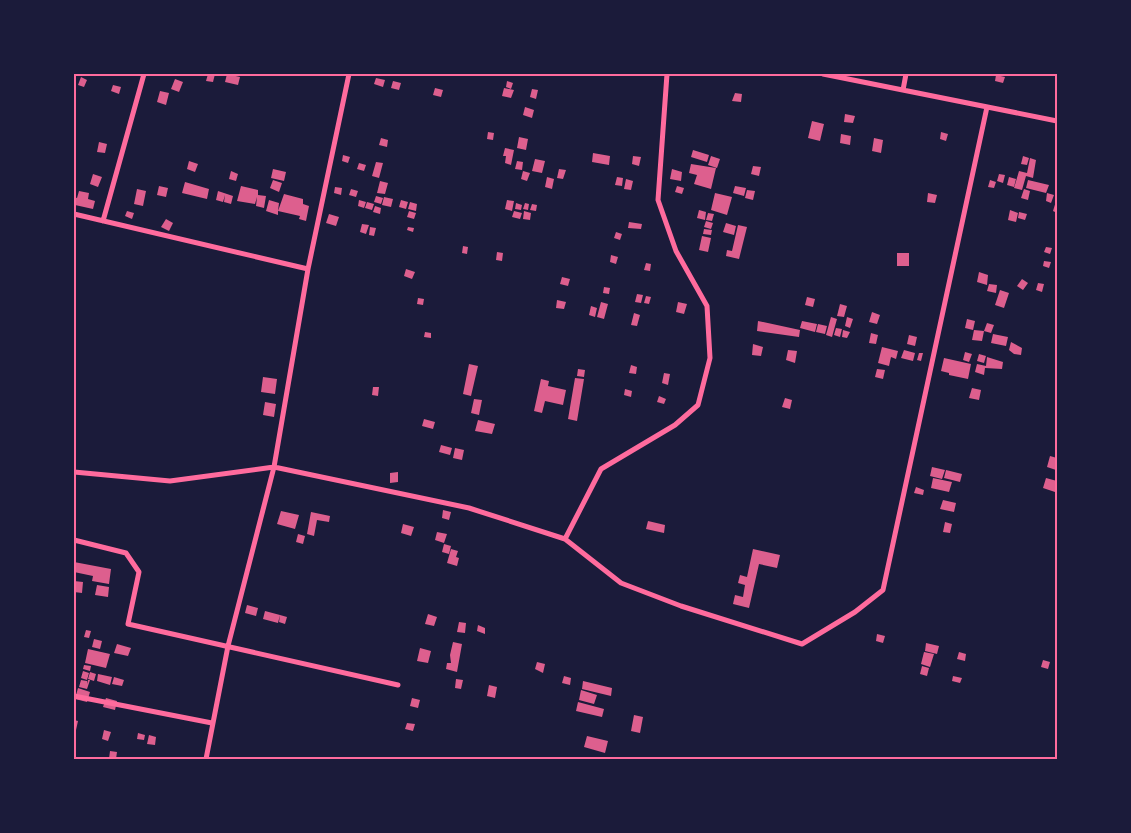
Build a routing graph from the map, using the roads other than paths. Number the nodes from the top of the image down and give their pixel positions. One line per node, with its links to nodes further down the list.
1 (144, 74): 10 (street)
2 (349, 74): 11 (street)
3 (667, 74): 14 (street)
4 (823, 74): 6 (street)
5 (906, 74): 6 (street)
6 (903, 90): 7 (street)
7 (987, 107): 8 (street); 14 (street)
8 (1057, 121)
9 (74, 214): 10 (street)
10 (103, 221): 11 (street)
11 (308, 269): 12 (street)
12 (274, 467): 13 (street); 14 (street); 16 (street)
13 (74, 472)
14 (565, 539)
15 (74, 540): 16 (street)
16 (228, 646): 17 (street); 19 (street)
17 (398, 685)
18 (74, 696): 19 (street)
19 (212, 723): 20 (street)
20 (206, 759)

